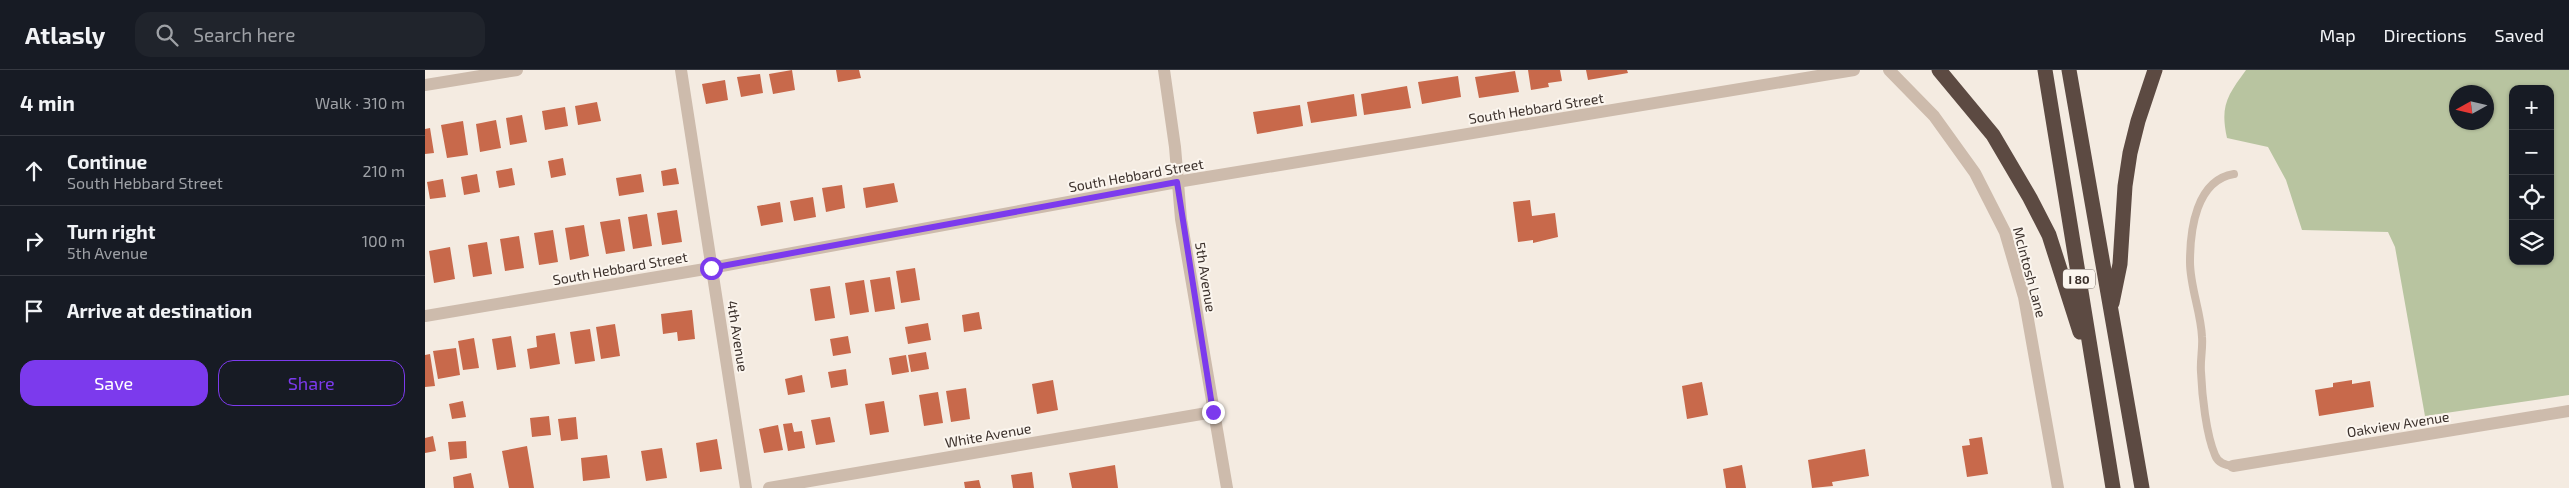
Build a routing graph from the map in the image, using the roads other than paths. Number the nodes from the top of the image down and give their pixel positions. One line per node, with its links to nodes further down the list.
1 (517, 70): 10 (street)
2 (681, 70): 13 (street, 4th Avenue)
3 (1164, 70): 12 (street, 5th Avenue)
4 (1854, 70): 12 (street, South Hebbard Street)
5 (1889, 70): 23 (street, McIntosh Lane)
6 (1939, 70): 16 (highway)
7 (2045, 70): 16 (highway, I 80)
8 (2069, 70): 14 (highway, I 80)
9 (2155, 70): 14 (highway)
10 (425, 85)
11 (2234, 174): 19 (lane)
12 (1177, 182): 13 (street, South Hebbard Street); 18 (street, 5th Avenue)
13 (711, 268): 15 (street, South Hebbard Street); 20 (street, 4th Avenue)
14 (2110, 311): 25 (highway, I 80)
15 (425, 316)
16 (2097, 389): 24 (highway, I 80)
17 (2569, 411): 19 (street, Oakview Avenue)
18 (1213, 412): 21 (street, White Avenue); 22 (street, 5th Avenue)
19 (2233, 466)
20 (746, 488)
21 (769, 488)
22 (1227, 488)
23 (2058, 488)
24 (2113, 488)
25 (2142, 488)

